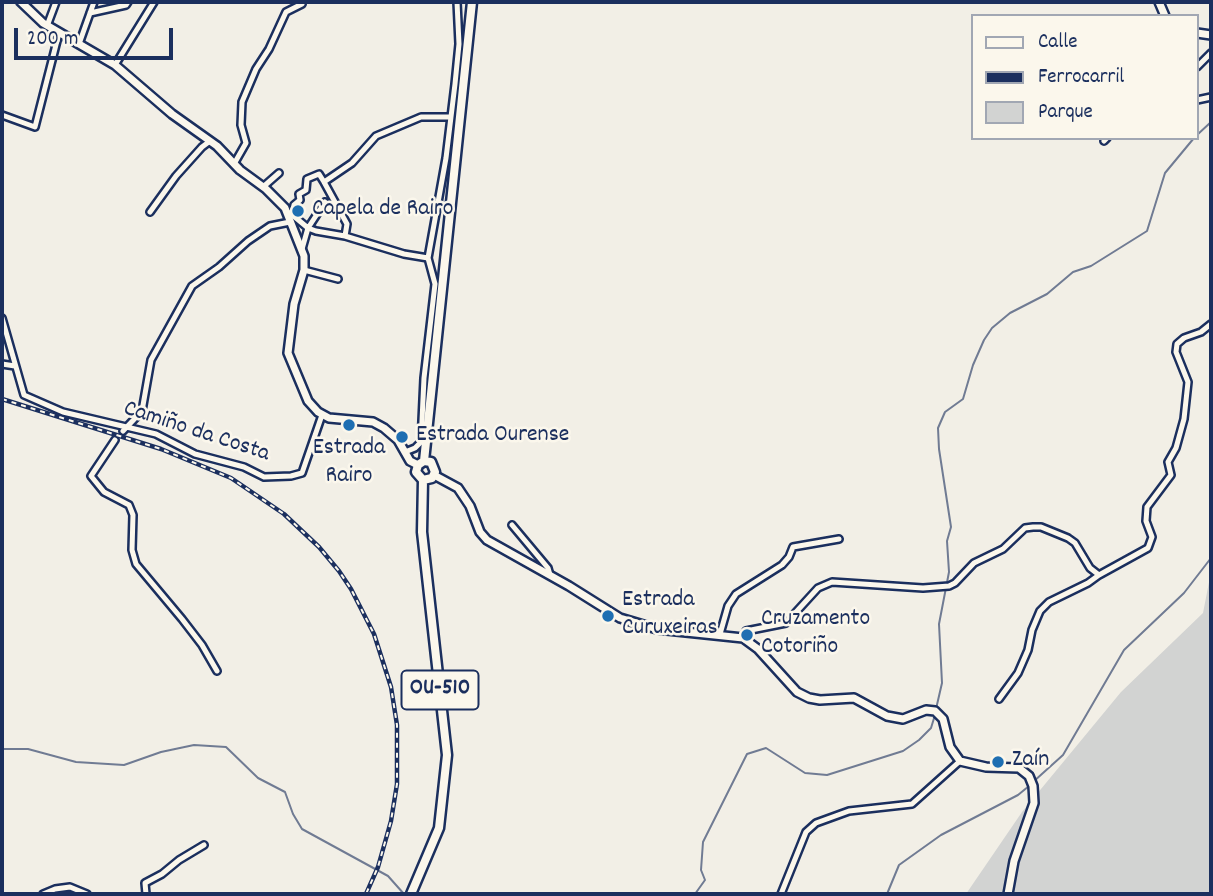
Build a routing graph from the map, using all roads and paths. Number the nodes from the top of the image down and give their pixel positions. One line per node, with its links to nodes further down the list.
1 (21, 2): 10 (street)
2 (56, 2): 10 (street)
3 (94, 2): 9 (street)
4 (128, 2): 9 (street)
5 (154, 2): 14 (street)
6 (457, 2): 17 (street)
7 (472, 2): 40 (main road, OU-510)
8 (302, 5): 19 (street)
9 (90, 13): 12 (street)
10 (47, 26): 11 (street)
11 (59, 33): 12 (street); 16 (street)
12 (79, 44): 14 (street)
13 (1211, 52): 15 (street)
14 (115, 65): 18 (street)
15 (1199, 65)
16 (2, 115)
17 (450, 117): 21 (street); 29 (street)
18 (210, 141): 19 (street); 24 (street)
19 (234, 164): 22 (street)
20 (279, 173): 22 (street)
21 (324, 182): 25 (street); 27 (street)
22 (263, 187): 25 (street)
23 (325, 202): 26 (street)
24 (150, 212)
25 (289, 216): 26 (street); 28 (street); 37 (street)
26 (308, 228): 27 (street); 28 (street)
27 (345, 236): 29 (street)
28 (302, 251): 30 (street)
29 (428, 258): 39 (street)
30 (304, 270): 31 (street); 36 (street)
31 (338, 279)
32 (2, 318): 35 (street)
33 (1211, 324): 45 (street)
34 (2, 363): 35 (street)
35 (15, 366): 37 (street, Camiño da Costa)
36 (322, 415): 37 (street, Camiño da Costa); 39 (street)
37 (126, 429)
38 (115, 440): 49 (street)
39 (405, 452): 40 (street)
40 (421, 463): 41 (main road); 42 (main road, OU-510)
41 (434, 475): 42 (main road); 46 (street)
42 (423, 480): 56 (main road, OU-510)
43 (512, 525): 46 (street)
44 (839, 539): 47 (street)
45 (1099, 575): 48 (street); 50 (street)
46 (551, 576): 47 (street)
47 (720, 634): 48 (street)
48 (743, 638): 51 (street)
49 (217, 671)
50 (999, 699)
51 (960, 761): 57 (street); 58 (street)
52 (204, 845): 55 (street)
53 (43, 894): 54 (street)
54 (87, 894)
55 (146, 894)
56 (411, 894)
57 (781, 894)
58 (1008, 894)

